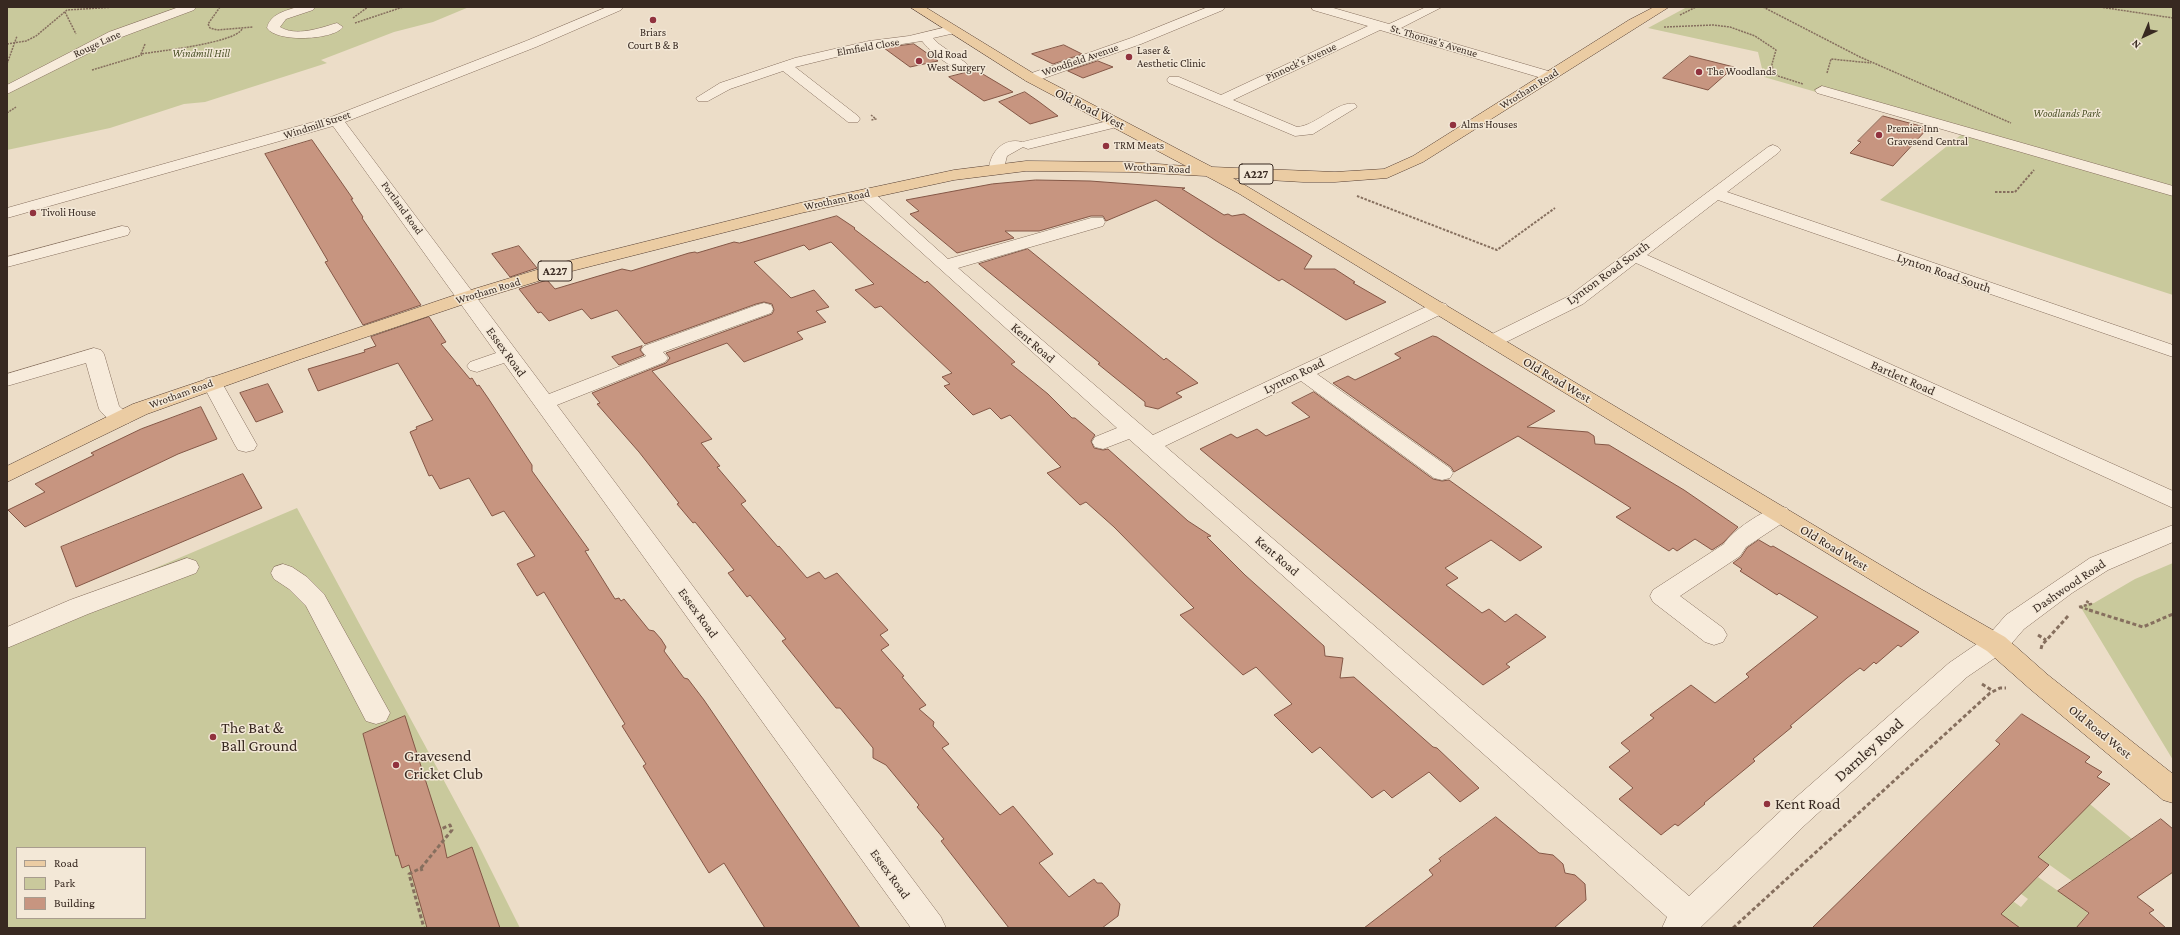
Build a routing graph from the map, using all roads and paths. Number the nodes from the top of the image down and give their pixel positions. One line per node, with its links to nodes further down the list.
1 (116, 7): 28 (path)
2 (190, 7): 39 (street, Rouge Lane)
3 (220, 7): 23 (path)
4 (309, 7): 20 (street)
5 (403, 7): 21 (path)
6 (617, 7): 47 (street, Windmill Street)
7 (916, 7): 24 (main road, Old Road West)
8 (1219, 7): 37 (street, Woodfield Avenue)
9 (1317, 7): 22 (street, St. Thomas's Avenue)
10 (1436, 7): 22 (street, Pinnock's Avenue)
11 (1663, 7): 36 (main road, Wrotham Road / A227)
12 (1696, 7): 17 (path)
13 (1731, 7): 14 (path)
14 (1744, 7)
15 (1763, 7): 31 (path)
16 (2100, 7): 18 (path)
17 (1678, 16)
18 (2173, 18)
19 (1665, 23): 40 (path)
20 (273, 24): 21 (street); 23 (path)
21 (337, 27)
22 (1385, 27): 36 (street, St. Thomas's Avenue); 42 (street, Pinnock's Avenue)
23 (242, 29): 30 (path)
24 (951, 30): 26 (street, Elmfield Close); 37 (main road, Old Road West)
25 (17, 36): 28 (path)
26 (925, 36): 33 (street, Elmfield Close); 34 (street)
27 (145, 40): 30 (path)
28 (16, 43): 29 (path); 32 (path)
29 (7, 44)
30 (149, 54): 35 (path)
31 (1874, 63): 40 (path); 49 (path)
32 (7, 64)
33 (785, 66): 41 (street, Elmfield Close); 46 (street)
34 (961, 66)
35 (88, 71)
36 (1550, 76): 56 (main road, Wrotham Road / A227)
37 (1031, 78): 48 (main road, Old Road West)
38 (1177, 84): 42 (street)
39 (7, 90)
40 (1822, 90): 52 (street)
41 (703, 98)
42 (1222, 100): 44 (street)
43 (19, 105): 45 (path)
44 (1350, 107)
45 (7, 113)
46 (861, 118)
47 (336, 120): 64 (street, Windmill Street); 70 (street, Portland Road)
48 (1116, 123): 50 (main road, Old Road West); 54 (street)
49 (2012, 124)
50 (1166, 148): 53 (main road, A227); 55 (main road, Old Road West)
51 (1772, 150): 61 (street, Lynton Road South)
52 (2047, 154): 57 (street); 58 (path)
53 (1129, 167): 54 (main road, Wrotham Road / A227); 55 (main road, Wrotham Road / A227)
54 (997, 169): 60 (main road, Wrotham Road / A227)
55 (1209, 171): 56 (main road, Wrotham Road / A227); 62 (main road, Old Road West)
56 (1303, 177): 62 (main road, A227)
57 (2173, 191)
58 (1995, 192)
59 (1350, 193): 63 (path)
60 (866, 194): 69 (street, Kent Road); 70 (main road, Wrotham Road / A227)
61 (1716, 194): 67 (street, Lynton Road South); 74 (street, Lynton Road South)
62 (1258, 199): 71 (main road, Old Road West)
63 (1555, 208)
64 (7, 213)
65 (1096, 222): 69 (street)
66 (122, 231): 68 (street)
67 (1633, 255): 73 (street, Lynton Road South); 88 (street, Bartlett Road)
68 (7, 262)
69 (945, 266): 82 (street, Kent Road)
70 (467, 297): 75 (street, Essex Road); 79 (main road, Wrotham Road / A227)
71 (1439, 308): 73 (main road, Old Road West); 77 (street, Lynton Road)
72 (764, 309): 80 (street)
73 (1493, 341): 89 (main road, Old Road West)
74 (2173, 351)
75 (508, 355): 76 (street); 80 (street, Essex Road)
76 (477, 366)
77 (1301, 372): 85 (street, Lynton Road); 86 (street)
78 (7, 380): 81 (street)
79 (212, 383): 81 (main road, Wrotham Road / A227); 84 (street)
80 (544, 403): 106 (street, Essex Road)
81 (122, 418): 87 (main road, Wrotham Road / A227)
82 (1132, 430): 83 (street); 85 (street, Kent Road)
83 (1103, 442)
84 (246, 445)
85 (1150, 445): 104 (street, Kent Road)
86 (1442, 473)
87 (7, 476)
88 (2173, 500)
89 (1779, 514): 96 (street); 98 (main road, Old Road West)
90 (2173, 533): 93 (street, Dashwood Road)
91 (187, 567): 97 (street)
92 (283, 573): 101 (street)
93 (2063, 587): 94 (path); 98 (street, Dashwood Road)
94 (2080, 606): 95 (path); 99 (path)
95 (2173, 614)
96 (1714, 634)
97 (7, 638)
98 (1996, 644): 102 (main road, Old Road West); 104 (street, Darnley Road)
99 (2040, 653)
100 (2010, 688): 107 (path)
101 (376, 713)
102 (2173, 791)
103 (440, 829): 105 (path)
104 (1684, 922)
105 (424, 928)
106 (930, 928)
107 (1733, 928)

